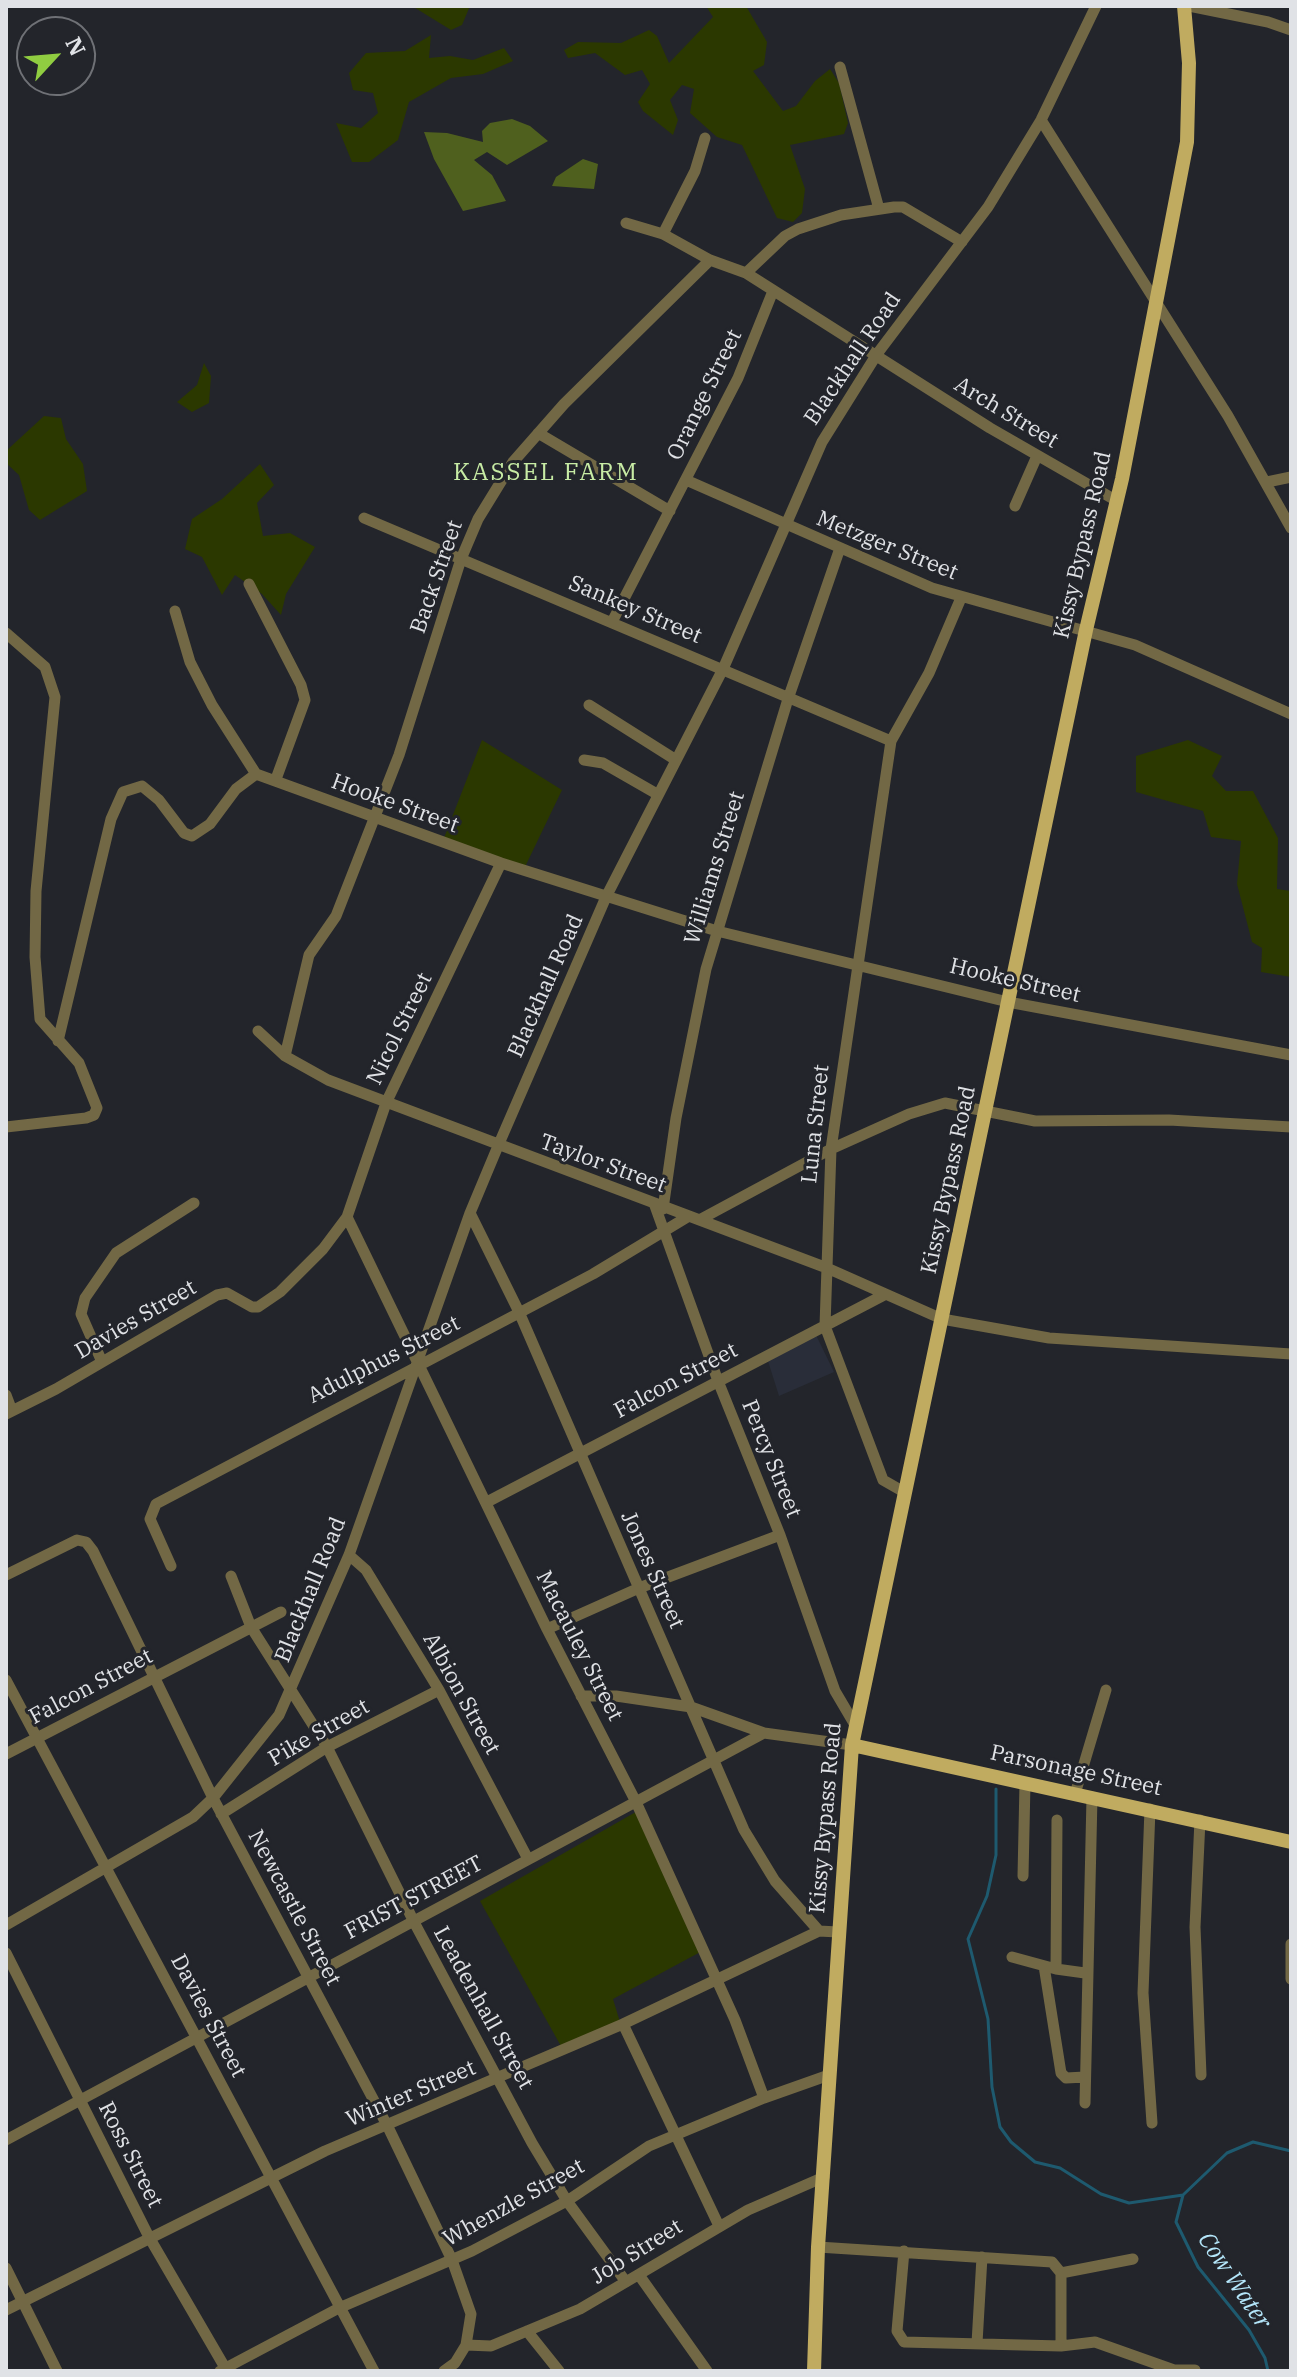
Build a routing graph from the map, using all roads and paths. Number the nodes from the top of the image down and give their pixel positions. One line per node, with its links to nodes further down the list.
1 (1096, 6): 5 (street, Blackhall Road)
2 (1186, 6): 3 (street); 14 (main road, Kissy Bypass Road)
3 (1291, 30)
4 (840, 67): 7 (street)
5 (1041, 120): 10 (street, Blackhall Road); 14 (street)
6 (705, 138): 9 (street)
7 (879, 209): 10 (street); 12 (street)
8 (626, 223): 9 (street)
9 (663, 234): 11 (street)
10 (962, 242): 15 (street, Blackhall Road)
11 (710, 260): 12 (street); 16 (street, Back Street)
12 (746, 273): 13 (street)
13 (773, 291): 15 (street); 19 (street, Orange Street)
14 (1154, 303): 20 (street); 21 (main road, Kissy Bypass Road)
15 (877, 354): 17 (street, Arch Street); 25 (street, Blackhall Road)
16 (538, 433): 23 (street); 28 (street, Back Street)
17 (1037, 456): 21 (street, Arch Street); 22 (street)
18 (1291, 477): 20 (street)
19 (686, 480): 23 (street, Orange Street); 25 (street, Metzger Street)
20 (1267, 482): 26 (street)
21 (1117, 501): 33 (main road, Kissy Bypass Road)
22 (1015, 506)
23 (670, 511): 32 (street, Orange Street)
24 (364, 518): 28 (street, Sankey Street)
25 (785, 526): 27 (street, Metzger Street); 35 (street, Blackhall Road)
26 (1291, 528)
27 (840, 548): 30 (street, Metzger Street); 36 (street, Williams Street)
28 (461, 559): 32 (street, Sankey Street); 45 (street, Back Street)
29 (249, 584): 43 (street)
30 (961, 598): 33 (street, Metzger Street); 39 (street)
31 (175, 611): 42 (street)
32 (612, 622): 35 (street, Sankey Street)
33 (1084, 629): 38 (street, Metzger Street); 50 (main road, Kissy Bypass Road)
34 (6, 633): 52 (street)
35 (723, 669): 36 (street, Sankey Street); 41 (street, Blackhall Road)
36 (788, 699): 39 (street, Sankey Street); 48 (street, Williams Street)
37 (589, 705): 41 (street)
38 (1291, 714)
39 (891, 741): 49 (street, Luna Street)
40 (584, 760): 44 (street)
41 (676, 760): 44 (street, Blackhall Road)
42 (256, 774): 43 (street, Hooke Street); 52 (street)
43 (276, 779): 45 (street, Hooke Street)
44 (657, 794): 47 (street, Blackhall Road)
45 (374, 819): 46 (street, Hooke Street); 54 (street, Back Street)
46 (501, 863): 47 (street, Hooke Street); 55 (street, Nicol Street)
47 (606, 897): 48 (street, Hooke Street); 59 (street, Blackhall Road)
48 (717, 931): 49 (street, Hooke Street); 62 (street, Williams Street)
49 (860, 965): 50 (street, Hooke Street); 60 (street, Luna Street)
50 (1008, 1002): 53 (street, Hooke Street); 56 (main road, Kissy Bypass Road)
51 (258, 1031): 54 (street, Taylor Street)
52 (58, 1041): 57 (street)
53 (1291, 1055)
54 (285, 1056): 55 (street, Taylor Street)
55 (386, 1103): 59 (street, Taylor Street); 64 (street, Nicol Street)
56 (986, 1112): 58 (street, Adulphus Street); 60 (street, Adulphus Street); 70 (main road, Kissy Bypass Road)
57 (6, 1127)
58 (1291, 1127)
59 (498, 1146): 62 (street, Taylor Street); 63 (street, Blackhall Road)
60 (831, 1149): 65 (street, Adulphus Street); 67 (street, Luna Street)
61 (194, 1203): 73 (street)
62 (659, 1207): 65 (street, Taylor Street); 66 (street, Percy Street)
63 (470, 1213): 69 (street, Jones Street); 74 (street, Blackhall Road)
64 (347, 1217): 73 (street, Davies Street); 74 (street, Macauley Street)
65 (695, 1218): 66 (street, Adulphus Street); 67 (street, Taylor Street)
66 (663, 1231): 69 (street, Adulphus Street); 75 (street, Percy Street)
67 (827, 1268): 68 (street, Taylor Street); 71 (street, Luna Street)
68 (884, 1295): 70 (street, Taylor Street); 71 (street, Falcon Street)
69 (519, 1312): 74 (street, Adulphus Street); 78 (street, Jones Street)
70 (942, 1319): 72 (street, Taylor Street); 79 (main road, Kissy Bypass Road)
71 (825, 1326): 75 (street, Falcon Street); 79 (street, Luna Street)
72 (1291, 1354)
73 (102, 1362): 77 (street, Davies Street)
74 (419, 1365): 80 (street, Macauley Street); 82 (street, Blackhall Road); 83 (street, Adulphus Street)
75 (718, 1381): 78 (street, Falcon Street); 81 (street, Percy Street)
76 (6, 1395): 77 (street)
77 (9, 1412)
78 (578, 1455): 80 (street, Falcon Street); 86 (street, Jones Street)
79 (904, 1492): 97 (main road, Kissy Bypass Road)
80 (487, 1502): 89 (street, Macauley Street)
81 (780, 1535): 86 (street); 97 (street, Percy Street)
82 (349, 1555): 92 (street, Albion Street); 94 (street, Blackhall Road)
83 (171, 1566)
84 (6, 1575): 90 (street, Newcastle Street)
85 (231, 1576): 88 (street, Leadenhall Street)
86 (639, 1588): 89 (street); 96 (street, Jones Street)
87 (281, 1612): 88 (street, Falcon Street)
88 (251, 1627): 90 (street, Falcon Street); 94 (street, Leadenhall Street)
89 (547, 1629): 95 (street, Macauley Street)
90 (153, 1677): 99 (street, Falcon Street); 107 (street, Newcastle Street)
91 (6, 1680): 99 (street, Davies Street)
92 (439, 1690): 101 (street, Pike Street); 114 (street, Albion Street)
93 (1106, 1690): 105 (street)
94 (291, 1691): 101 (street, Leadenhall Street); 107 (street, Blackhall Road)
95 (581, 1696): 96 (street); 108 (street, Macauley Street)
96 (691, 1707): 98 (street); 103 (street, Jones Street)
97 (855, 1725): 100 (main road, Kissy Bypass Road)
98 (764, 1733): 100 (street); 103 (street, FRIST STREET)
99 (38, 1738): 102 (street, Falcon Street); 115 (street, Davies Street)
100 (852, 1745): 104 (main road, Parsonage Street); 120 (main road, Kissy Bypass Road)
101 (327, 1747): 110 (street, Pike Street); 117 (street, Leadenhall Street)
102 (6, 1754)
103 (715, 1760): 108 (street, FRIST STREET); 119 (street, Jones Street)
104 (1025, 1783): 105 (main road, Parsonage Street); 116 (street)
105 (1075, 1794): 106 (main road, Parsonage Street)
106 (1092, 1797): 109 (main road, Parsonage Street); 125 (street)
107 (213, 1798): 110 (street, Newcastle Street); 115 (street, Blackhall Road)
108 (636, 1802): 114 (street, FRIST STREET); 128 (street, Macauley Street)
109 (1150, 1809): 112 (main road, Parsonage Street); 138 (street)
110 (221, 1814): 126 (street, Newcastle Street)
111 (1057, 1820): 124 (street)
112 (1200, 1820): 113 (main road, Parsonage Street); 132 (street)
113 (1291, 1842)
114 (528, 1859): 117 (street, FRIST STREET)
115 (109, 1868): 118 (street, Blackhall Road); 130 (street, Davies Street)
116 (1023, 1876)
117 (414, 1922): 126 (street, FRIST STREET); 134 (street, Leadenhall Street)
118 (6, 1925)
119 (819, 1931): 120 (street, Winter Street); 128 (street, Winter Street)
120 (838, 1932): 131 (main road, Kissy Bypass Road)
121 (1291, 1944): 127 (street)
122 (6, 1953): 136 (street, Ross Street)
123 (1012, 1957): 124 (street)
124 (1050, 1968): 125 (street); 133 (street)
125 (1085, 1973): 133 (street)
126 (308, 1977): 130 (street, FRIST STREET); 139 (street, Newcastle Street)
127 (1291, 1979)
128 (717, 1980): 129 (street, Winter Street); 135 (street, Macauley Street)
129 (623, 2024): 134 (street, Winter Street); 140 (street)
130 (195, 2036): 136 (street, FRIST STREET); 142 (street, Davies Street)
131 (829, 2075): 135 (street, Whenzle Street); 143 (main road, Kissy Bypass Road)
132 (1201, 2075)
133 (1085, 2077): 137 (street)
134 (500, 2078): 139 (street, Winter Street); 144 (street, Leadenhall Street)
135 (764, 2098): 140 (street, Whenzle Street)
136 (80, 2101): 141 (street, FRIST STREET); 146 (street, Ross Street)
137 (1085, 2103)
138 (1152, 2123)
139 (388, 2127): 142 (street, Winter Street); 151 (street, Newcastle Street)
140 (675, 2134): 144 (street, Whenzle Street); 145 (street)
141 (6, 2140)
142 (270, 2176): 146 (street, Winter Street); 157 (street, Davies Street)
143 (824, 2177): 145 (street, Job Street); 147 (main road, Kissy Bypass Road)
144 (567, 2201): 151 (street, Whenzle Street); 155 (street, Leadenhall Street)
145 (719, 2226): 154 (street, Job Street)
146 (149, 2237): 156 (street, Winter Street); 163 (street, Ross Street)
147 (818, 2247): 148 (street); 170 (main road, Kissy Bypass Road)
148 (904, 2251): 149 (street); 160 (street)
149 (982, 2257): 153 (street); 160 (street)
150 (1133, 2259): 153 (street)
151 (452, 2260): 157 (street, Whenzle Street); 161 (street, Newcastle Street)
152 (6, 2268): 156 (street)
153 (1061, 2273): 162 (street)
154 (639, 2275): 155 (street, Job Street); 169 (street)
155 (626, 2282): 159 (street, Job Street)
156 (22, 2301): 158 (street, Winter Street); 165 (street)
157 (339, 2308): 163 (street, Whenzle Street); 166 (street, Davies Street)
158 (6, 2310)
159 (527, 2331): 161 (street, Job Street); 168 (street)
160 (977, 2343): 162 (street)
161 (466, 2345): 167 (street)
162 (1061, 2346): 164 (street)
163 (224, 2370)
164 (1195, 2370)
165 (57, 2371)
166 (374, 2371)
167 (444, 2371)
168 (559, 2371)
169 (707, 2371)
170 (814, 2371)

